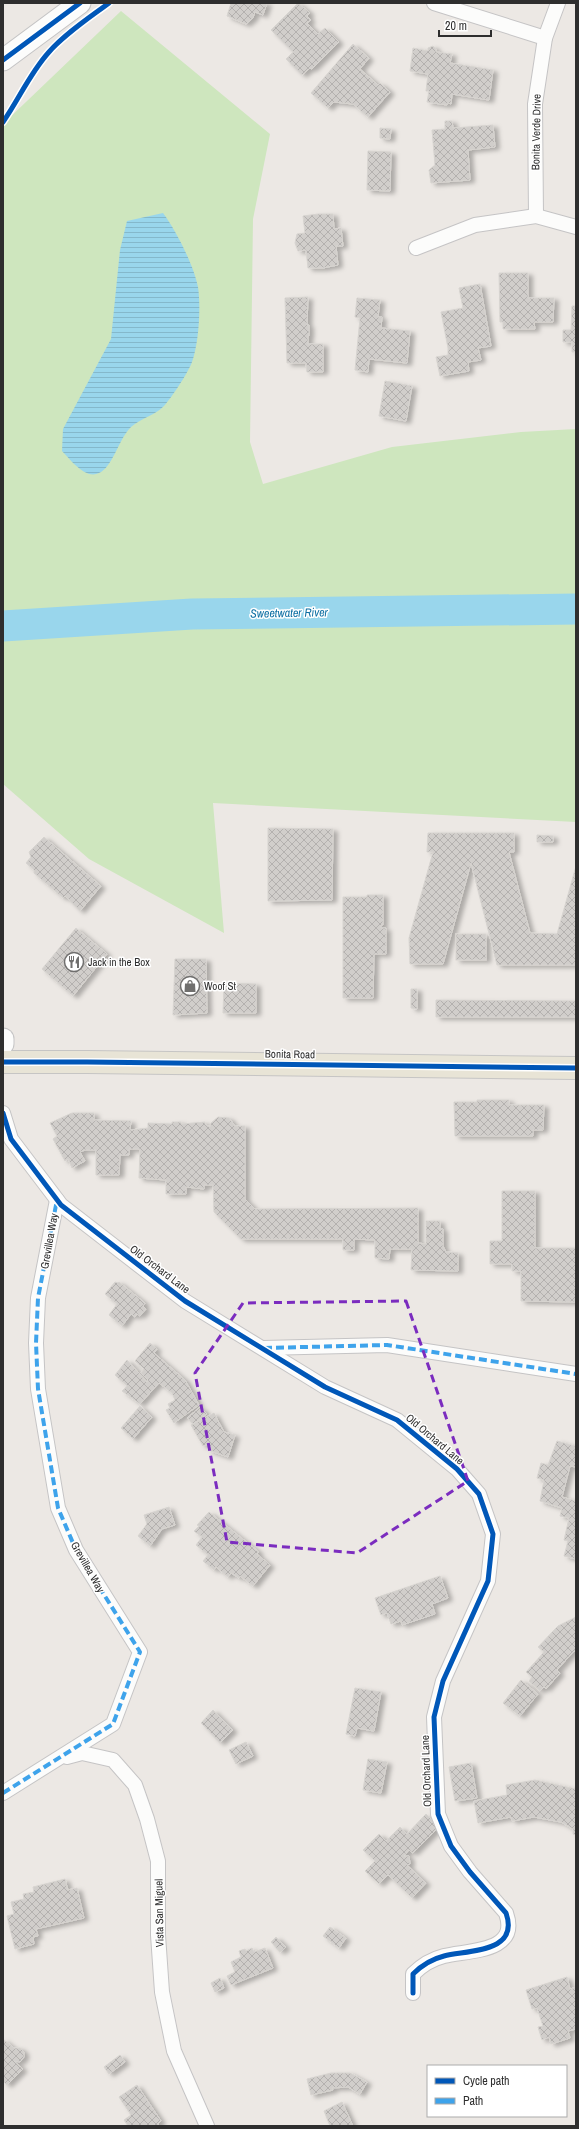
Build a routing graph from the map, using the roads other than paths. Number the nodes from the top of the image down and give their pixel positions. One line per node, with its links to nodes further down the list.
1 (80, 3): 5 (main road)
2 (434, 3): 4 (street)
3 (558, 3): 4 (street, Bonita Verde Drive)
4 (545, 38): 6 (street, Bonita Verde Drive)
5 (3, 60)
6 (536, 216): 7 (street); 8 (street)
7 (576, 227)
8 (416, 248)
9 (3, 1039): 10 (main road)
10 (3, 1044)
11 (3, 1062): 12 (main road, Bonita Road)
12 (576, 1068)
13 (3, 1113): 14 (street, Old Orchard Lane)
14 (7, 1140): 15 (street, Old Orchard Lane)
15 (57, 1200): 16 (street, Old Orchard Lane); 18 (street, Grevillea Way)
16 (263, 1348): 17 (street); 20 (street, Old Orchard Lane)
17 (576, 1374)
18 (59, 1759): 19 (street, Grevillea Way); 21 (street, Vista San Miguel)
19 (3, 1793)
20 (413, 1993)
21 (207, 2126)

